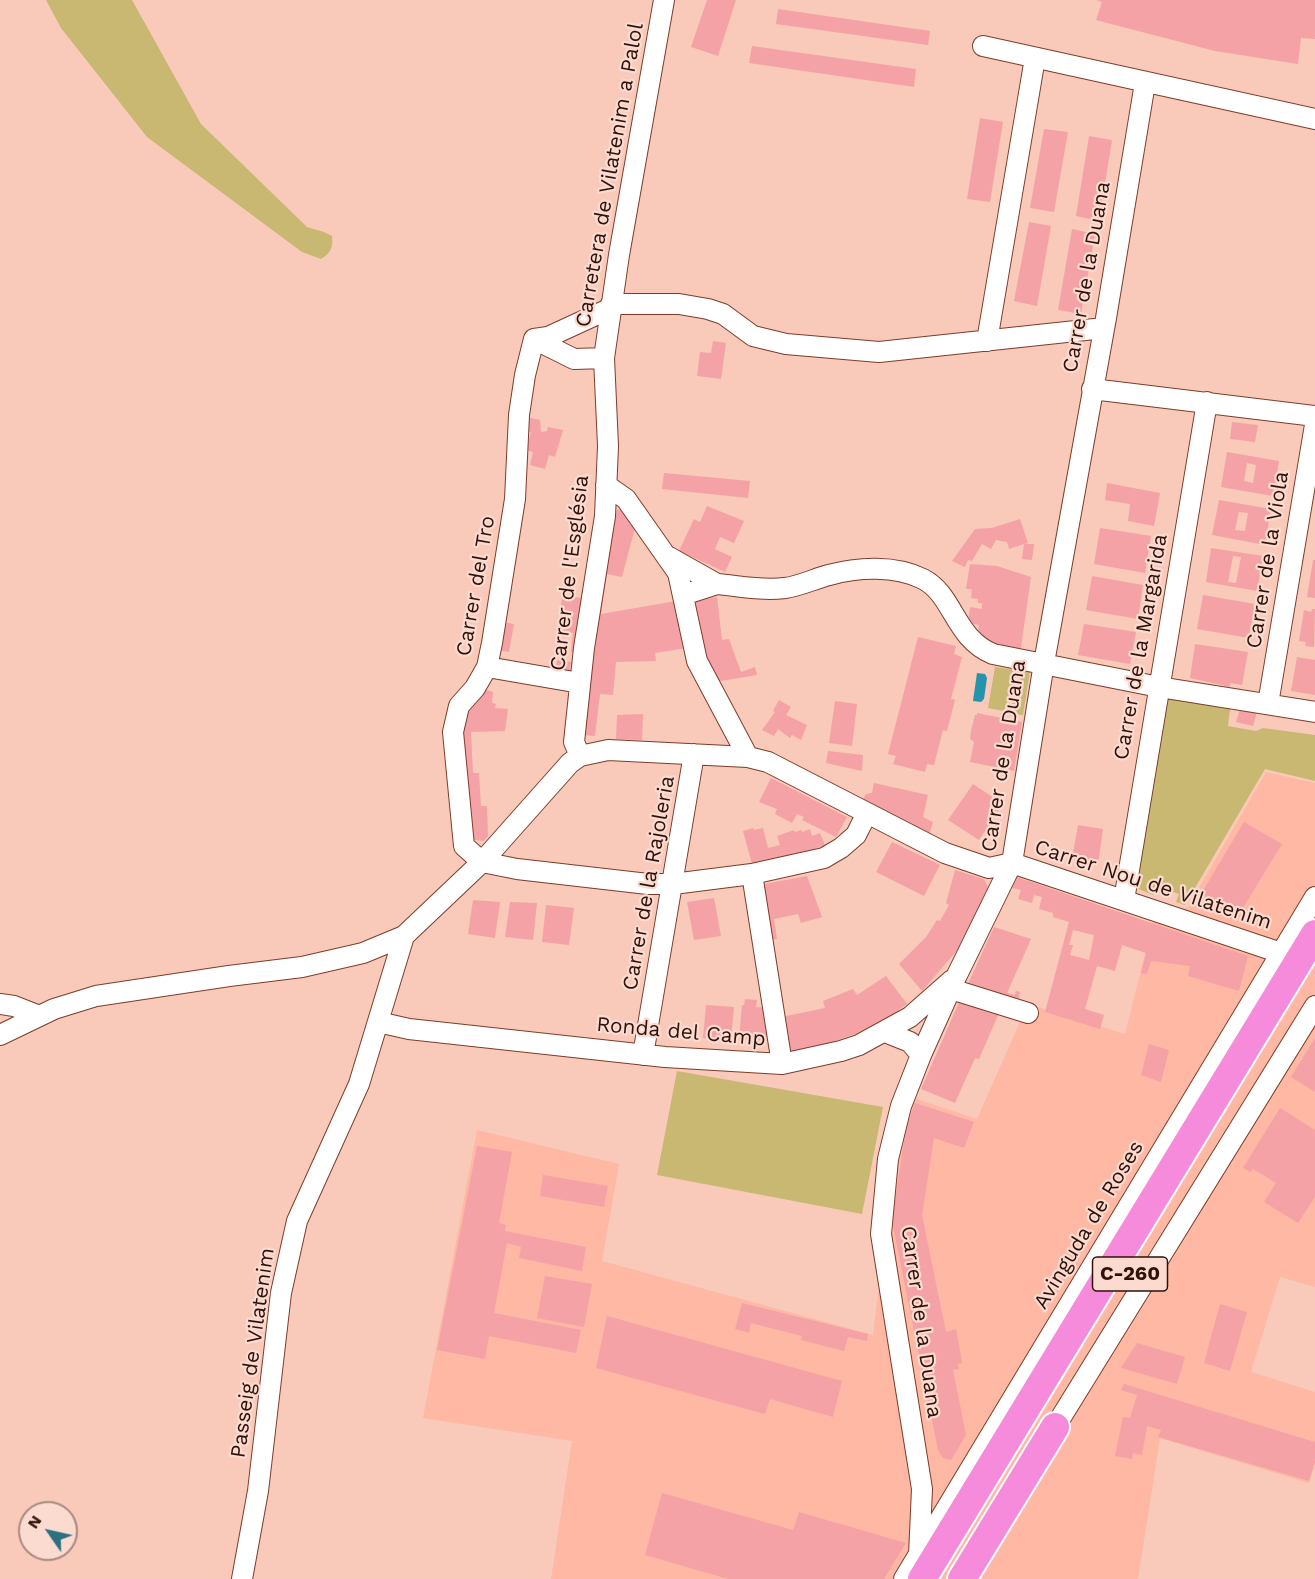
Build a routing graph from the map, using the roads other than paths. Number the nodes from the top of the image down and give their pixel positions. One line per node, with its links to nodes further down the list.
1 (664, 0): 6 (street, Carretera de Vilatenim a Palol)
2 (983, 46): 3 (street)
3 (1035, 57): 4 (street); 9 (street)
4 (1145, 83): 5 (street); 7 (street, Carrer de la Duana)
5 (1315, 119)
6 (611, 306): 8 (street); 9 (street); 10 (street, Carretera de Vilatenim a Palol)
7 (1104, 328): 9 (street); 11 (street, Carrer de la Duana)
8 (534, 339): 10 (street); 20 (street, Carrer del Tro)
9 (987, 341)
10 (604, 358): 15 (street, Carrer de l'Església)
11 (1092, 389): 12 (street); 19 (street, Carrer de la Duana)
12 (1207, 402): 13 (street); 22 (street, Carrer de la Margarida)
13 (1315, 416)
14 (1315, 424): 23 (street, Carrer de la Viola)
15 (606, 484): 16 (street); 21 (street, Carrer de l'Església)
16 (666, 556): 17 (street); 18 (street)
17 (717, 584): 18 (street); 19 (street)
18 (683, 595): 27 (street)
19 (1044, 663): 22 (street); 30 (street, Carrer de la Duana)
20 (487, 667): 21 (street); 29 (street, Carrer del Tro)
21 (580, 683): 26 (street, Carrer de l'Església)
22 (1159, 687): 23 (street); 34 (street, Carrer de la Margarida)
23 (1268, 704): 24 (street)
24 (1315, 712)
25 (694, 754): 26 (street, Carrer Nou de Vilatenim); 27 (street, Carrer Nou de Vilatenim); 32 (street, Carrer de la Rajoleria)
26 (580, 756): 29 (street)
27 (748, 757): 28 (street, Carrer Nou de Vilatenim)
28 (867, 813): 30 (street, Carrer Nou de Vilatenim); 31 (street)
29 (482, 861): 32 (street); 36 (street)
30 (1012, 863): 34 (street, Carrer Nou de Vilatenim); 39 (street, Carrer de la Duana)
31 (752, 874): 32 (street); 49 (street)
32 (673, 884): 47 (street, Carrer de la Rajoleria)
33 (1315, 897): 37 (street, Avinguda de Roses)
34 (1124, 900): 37 (street, Carrer Nou de Vilatenim)
35 (1315, 934): 53 (highway, C-260)
36 (404, 936): 43 (street); 44 (street, Passeig de Vilatenim)
37 (1281, 952): 52 (street, Avinguda de Roses)
38 (1315, 969): 56 (highway, C-260)
39 (954, 982): 42 (street); 45 (street, Ronda del Camp); 48 (street, Carrer de la Duana)
40 (0, 1004): 43 (street)
41 (1315, 1006): 50 (street)
42 (1028, 1014)
43 (37, 1016): 46 (street)
44 (378, 1022): 47 (street, Ronda del Camp); 54 (street, Passeig de Vilatenim)
45 (885, 1032): 48 (street); 49 (street, Ronda del Camp)
46 (0, 1035)
47 (643, 1054): 49 (street, Ronda del Camp)
48 (921, 1055): 51 (street, Carrer de la Duana)
49 (782, 1064)
50 (1055, 1427): 57 (highway); 58 (street)
51 (922, 1489): 52 (street); 53 (street, Carrer de la Duana)
52 (949, 1505): 53 (highway)
53 (920, 1571): 55 (street)
54 (242, 1579)
55 (903, 1579)
56 (945, 1579)
57 (962, 1579)
58 (972, 1579)

